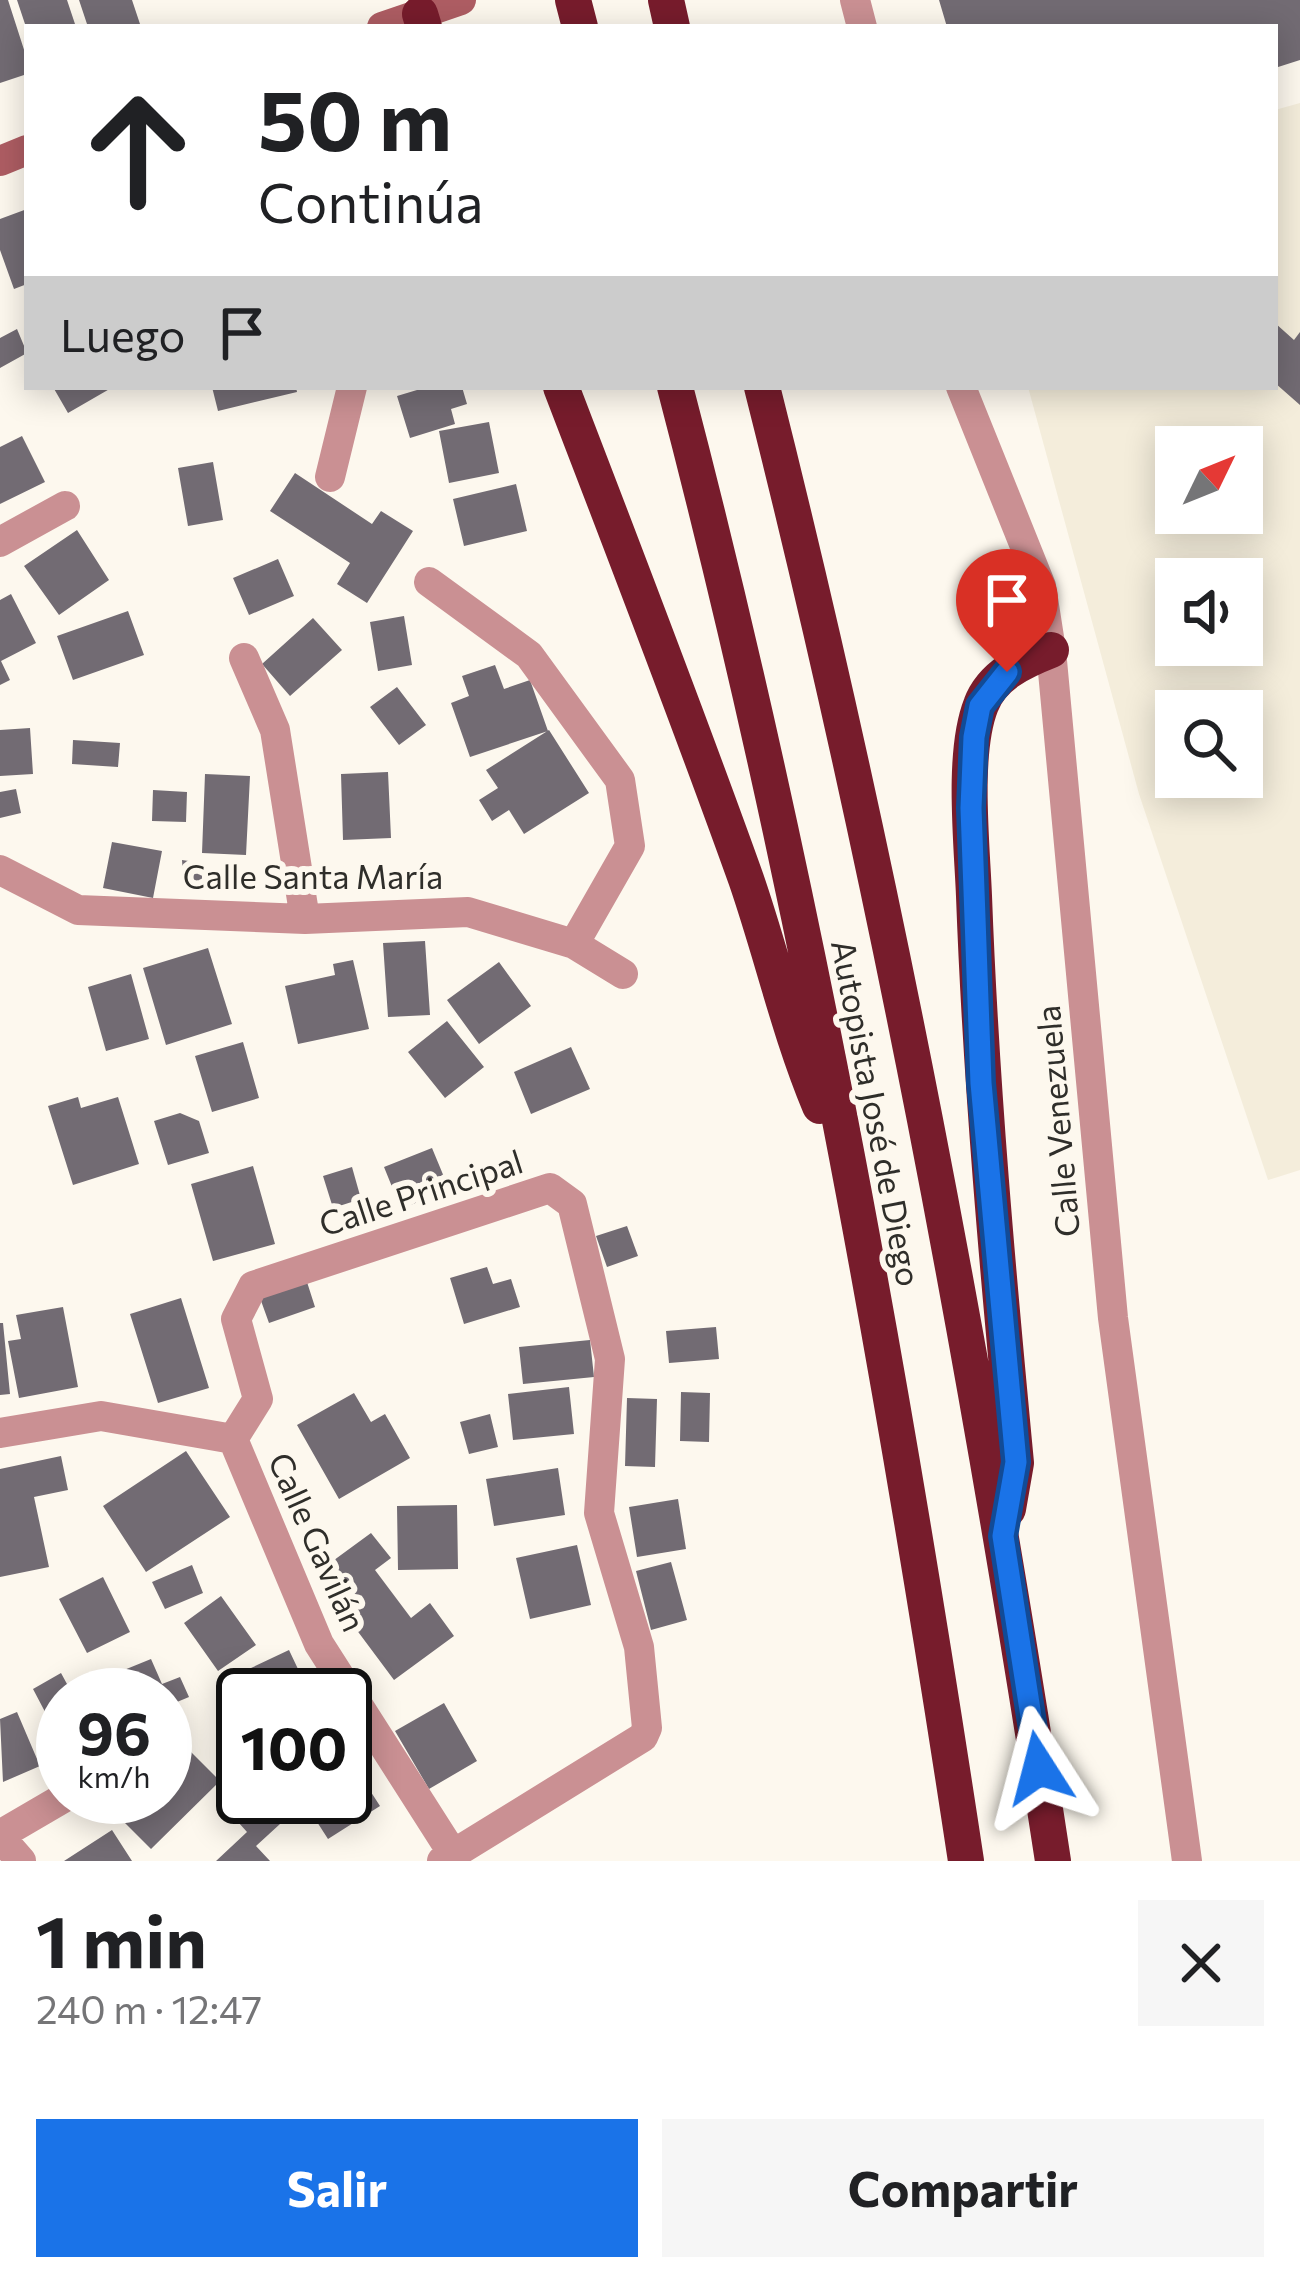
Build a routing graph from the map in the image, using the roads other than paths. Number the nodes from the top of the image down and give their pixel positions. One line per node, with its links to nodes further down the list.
1 (461, 0): 2 (street)
2 (422, 21)
3 (351, 390): 8 (street)
4 (562, 390): 18 (highway)
5 (676, 390): 18 (highway, Autopista José de Diego)
6 (764, 390): 21 (highway, Autopista José de Diego)
7 (962, 390): 12 (street, Calle Venezuela)
8 (331, 477)
9 (65, 506): 10 (street)
10 (0, 542)
11 (429, 582): 16 (street)
12 (1051, 650): 21 (highway); 28 (street, Calle Venezuela)
13 (244, 658): 15 (street)
14 (0, 870): 15 (street, Calle Santa María)
15 (305, 919): 16 (street, Calle Santa María)
16 (574, 944): 17 (street, Calle Santa María)
17 (623, 974)
18 (855, 1191): 26 (highway, Autopista José de Diego)
19 (0, 1433): 20 (street)
20 (232, 1438): 24 (street, Calle Gavilán); 24 (street, Calle Principal)
21 (1003, 1536): 27 (highway, Autopista José de Diego)
22 (36, 1814): 23 (street)
23 (0, 1836): 25 (street)
24 (448, 1858)
25 (22, 1861)
26 (967, 1861)
27 (1053, 1861)
28 (1187, 1861)

